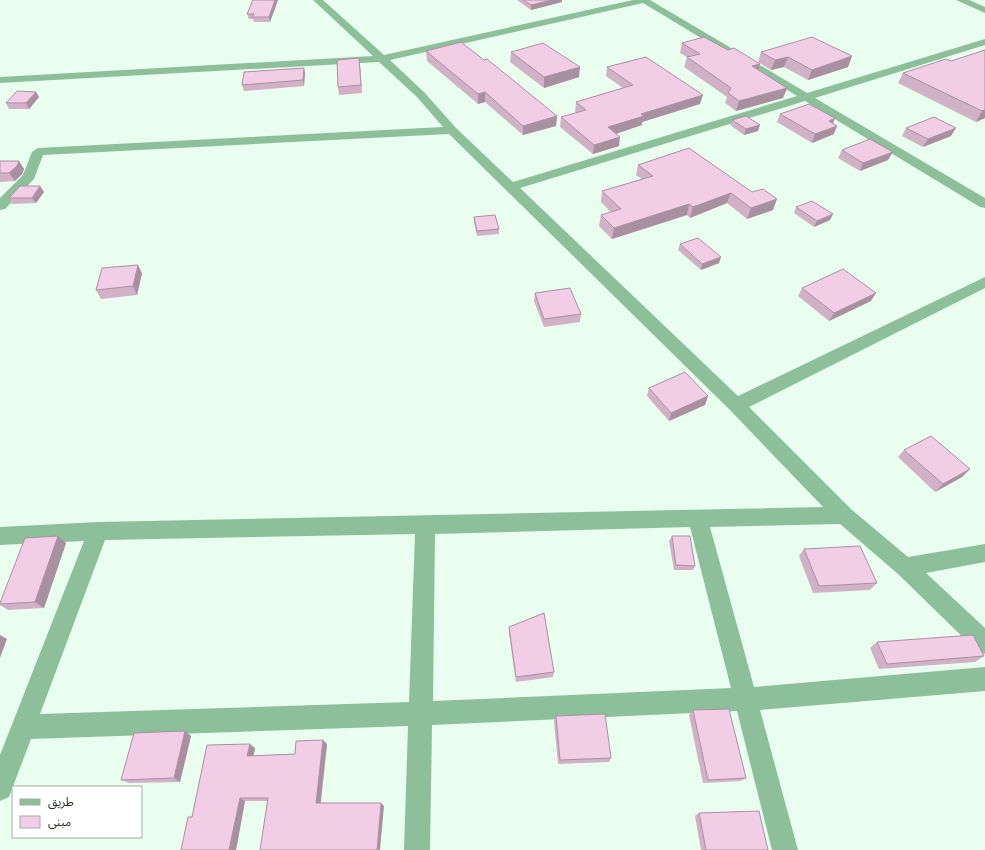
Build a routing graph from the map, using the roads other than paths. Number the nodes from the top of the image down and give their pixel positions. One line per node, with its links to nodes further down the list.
1 (318, 0): 6 (street)
2 (644, 0): 6 (street); 8 (street)
3 (961, 0): 4 (street)
4 (985, 10)
5 (985, 42): 8 (street)
6 (382, 59): 7 (street); 9 (street)
7 (0, 80)
8 (805, 96): 10 (street); 11 (street)
9 (452, 130): 10 (street); 12 (street)
10 (511, 187): 14 (street)
11 (985, 204)
12 (0, 206)
13 (985, 282): 14 (street)
14 (736, 404): 15 (street)
15 (844, 515): 16 (street); 21 (street)
16 (698, 518): 17 (street); 24 (street)
17 (425, 525): 18 (street); 25 (street)
18 (98, 531): 19 (street); 26 (street)
19 (0, 536)
20 (985, 553): 21 (street)
21 (904, 567): 22 (street)
22 (985, 643)
23 (985, 678): 24 (street)
24 (747, 699): 25 (street); 29 (street)
25 (420, 714): 26 (street); 28 (street)
26 (23, 727): 27 (street)
27 (0, 788)
28 (417, 850)
29 (785, 850)

